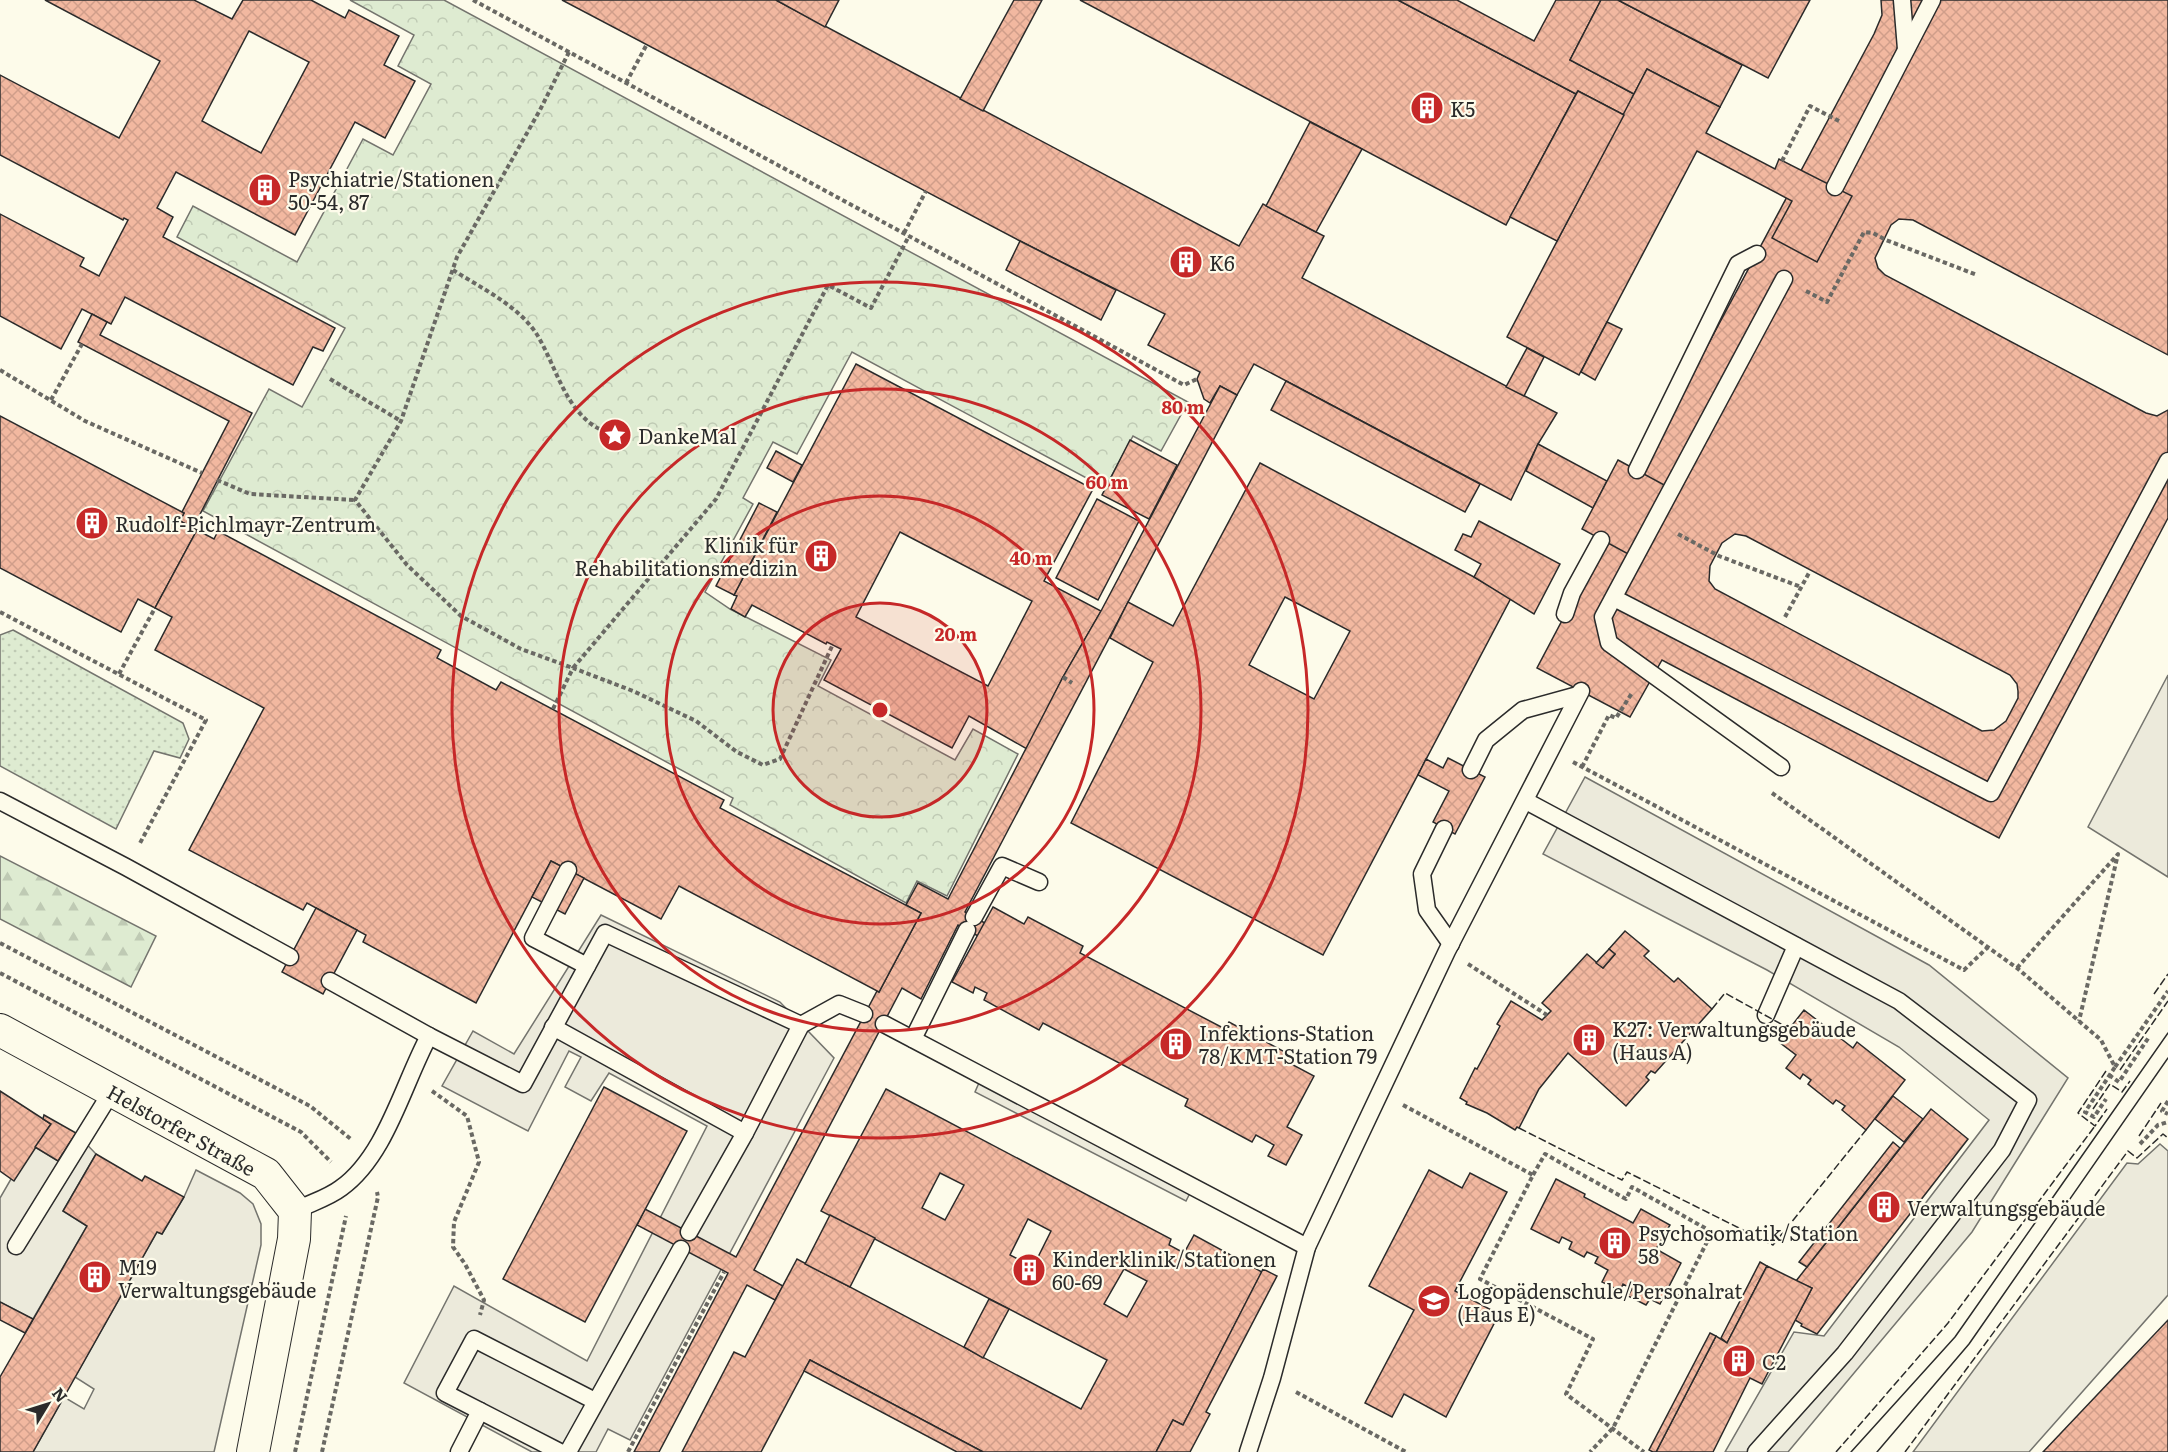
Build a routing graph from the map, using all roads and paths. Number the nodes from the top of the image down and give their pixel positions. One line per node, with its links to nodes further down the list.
1 (473, 0): 6 (path)
2 (1902, 0): 5 (lane)
3 (1932, 0): 5 (lane)
4 (647, 44): 7 (path)
5 (1906, 50): 8 (lane)
6 (569, 52): 7 (path); 15 (path)
7 (626, 83): 12 (path)
8 (1862, 134): 9 (path); 10 (lane)
9 (1782, 161)
10 (1834, 187)
11 (926, 191): 12 (path)
12 (904, 233): 13 (path)
13 (909, 236): 21 (path); 40 (path)
14 (1757, 254): 26 (lane)
15 (453, 270): 23 (path); 24 (path)
16 (1977, 275): 17 (path)
17 (1784, 279): 34 (lane)
18 (82, 344): 22 (path)
19 (0, 370): 22 (path)
20 (330, 379): 23 (path)
21 (1197, 379)
22 (51, 400): 27 (path)
23 (401, 421): 29 (path)
24 (615, 435)
25 (2168, 461): 34 (lane)
26 (1637, 470)
27 (202, 473)
28 (217, 480): 29 (path)
29 (355, 501): 40 (path)
30 (1601, 540): 37 (lane)
31 (1719, 556): 33 (path)
32 (1809, 571): 33 (path)
33 (1801, 587): 38 (path)
34 (1614, 598): 48 (lane)
35 (155, 608): 41 (path)
36 (0, 612): 41 (path)
37 (1565, 614)
38 (1785, 617)
39 (833, 645): 40 (path)
40 (573, 668): 45 (path)
41 (119, 674): 54 (path)
42 (1063, 677): 43 (path)
43 (1072, 683)
44 (1632, 693): 47 (path)
45 (553, 709)
46 (1550, 750): 47 (path); 49 (lane); 52 (lane)
47 (1582, 767): 59 (path)
48 (1781, 767)
49 (1471, 770)
50 (1770, 791): 59 (path)
51 (0, 801): 54 (lane)
52 (1526, 801): 57 (lane); 58 (lane)
53 (1444, 829): 58 (lane)
54 (126, 867): 60 (lane)
55 (568, 870): 61 (lane)
56 (1040, 882): 75 (lane)
57 (1796, 946): 67 (lane); 108 (lane)
58 (1449, 947): 66 (path); 80 (lane)
59 (1988, 947): 62 (path)
60 (290, 957)
61 (587, 966): 70 (lane); 71 (lane)
62 (2017, 968): 68 (path); 68 (path)
63 (330, 981): 73 (lane)
64 (2168, 991): 76 (path)
65 (864, 1014): 70 (lane)
66 (1547, 1015)
67 (1766, 1015)
68 (2079, 1021): 76 (path)
69 (884, 1024): 75 (lane)
70 (801, 1025): 85 (lane)
71 (553, 1027): 73 (lane); 85 (lane)
72 (0, 1030): 79 (street, Helstorfer Straße)
73 (429, 1036): 77 (lane)
74 (2149, 1036): 78 (path)
75 (913, 1039): 91 (lane)
76 (2115, 1067): 78 (path)
77 (410, 1075): 88 (lane); 94 (path)
78 (2109, 1075): 81 (path)
79 (112, 1091): 88 (street, Helstorfer Straße); 90 (lane)
80 (1379, 1092): 87 (path); 91 (lane)
81 (2106, 1099)
82 (2168, 1101): 83 (path)
83 (2168, 1114)
84 (2168, 1122): 86 (path)
85 (745, 1133): 89 (lane)
86 (2140, 1144)
87 (1533, 1175): 98 (path); 98 (path)
88 (295, 1210): 99 (street)
89 (689, 1232)
90 (16, 1246)
91 (1307, 1247): 95 (lane)
92 (681, 1249): 96 (lane)
93 (724, 1272): 103 (path)
94 (474, 1339): 96 (lane); 97 (lane)
95 (1272, 1378): 104 (lane); 105 (path)
96 (595, 1401): 102 (lane)
97 (480, 1411): 100 (lane); 101 (lane)
98 (1613, 1428): 106 (path); 107 (path)
99 (254, 1452)
100 (459, 1452)
101 (560, 1452)
102 (568, 1452)
103 (628, 1452)
104 (1248, 1452)
105 (1406, 1452)
106 (1590, 1452)
107 (1644, 1452)
108 (1756, 1452)

